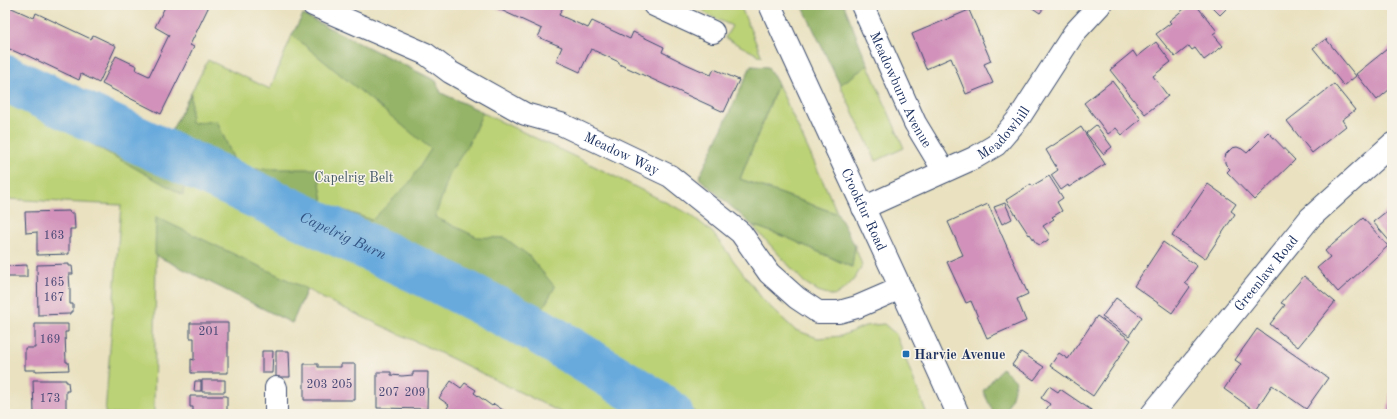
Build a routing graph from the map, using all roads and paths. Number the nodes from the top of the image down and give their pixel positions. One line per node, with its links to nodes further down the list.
1 (313, 5): 10 (street, Meadow Way)
2 (654, 5): 6 (street)
3 (770, 5): 9 (street, Crookfur Road)
4 (862, 5): 8 (street, Meadowburn Avenue)
5 (1100, 5): 8 (street, Meadowhill)
6 (713, 32)
7 (1392, 144): 14 (street, Greenlaw Road)
8 (944, 171): 9 (street, Meadowhill)
9 (863, 208): 10 (street, Crookfur Road)
10 (902, 288): 13 (street, Crookfur Road)
11 (276, 388): 12 (street)
12 (276, 414)
13 (958, 414)
14 (1152, 414)

